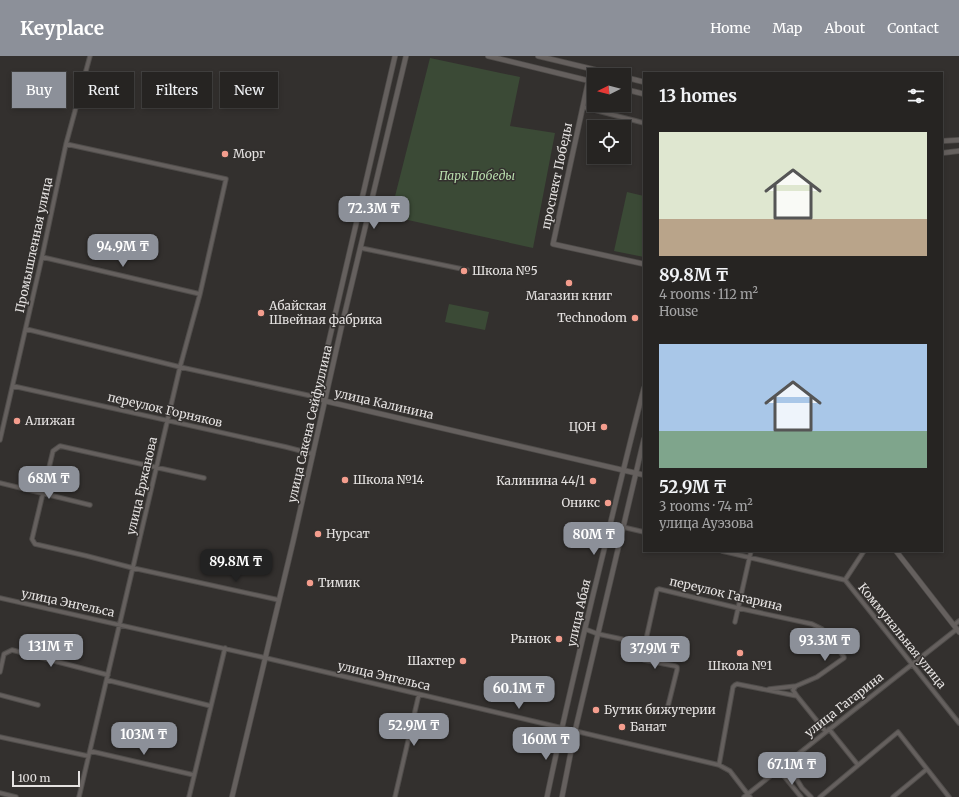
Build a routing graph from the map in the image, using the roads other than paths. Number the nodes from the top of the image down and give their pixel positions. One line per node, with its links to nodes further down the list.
1 (90, 56): 17 (street, Промышленная улица)
2 (395, 56): 20 (street, улица Сакена Сейфуллина)
3 (406, 56): 21 (street, улица Сакена Сейфуллина)
4 (488, 56): 8 (street)
5 (538, 56): 6 (street)
6 (587, 68)
7 (631, 79): 9 (street)
8 (587, 81)
9 (643, 82)
10 (587, 90): 13 (street, проспект Победы)
11 (631, 91): 12 (street)
12 (643, 94)
13 (583, 107): 14 (street); 24 (street, проспект Победы)
14 (643, 123)
15 (959, 140): 16 (street)
16 (943, 141)
17 (66, 144): 23 (street, Промышленная улица); 26 (street, улица Ержанова)
18 (959, 151): 19 (street)
19 (943, 153)
20 (371, 156): 21 (street); 31 (street, улица Сакена Сейфуллина)
21 (382, 158): 22 (street, улица Сакена Сейфуллина)
22 (361, 248): 25 (street); 32 (street, улица Сакена Сейфуллина)
23 (42, 257): 26 (street); 27 (street, Промышленная улица)
24 (643, 264)
25 (467, 270)
26 (200, 294): 28 (street, улица Ержанова)
27 (26, 329): 28 (street, улица Калинина); 29 (street, Промышленная улица)
28 (180, 367): 31 (street, улица Калинина); 33 (street, улица Ержанова)
29 (13, 386): 33 (street, переулок Горняков); 34 (street, Промышленная улица)
30 (643, 392): 38 (street, улица Абая)
31 (316, 397): 32 (street, улица Калинина)
32 (325, 401): 36 (street, улица Сакена Сейфуллина); 38 (street, улица Калинина)
33 (168, 420): 36 (street, переулок Горняков); 37 (street, улица Ержанова)
34 (0, 440)
35 (643, 443): 39 (street, улица Абая)
36 (313, 454): 56 (street, улица Сакена Сейфуллина)
37 (156, 468): 41 (street); 43 (street); 53 (street, улица Ержанова)
38 (623, 470): 39 (street, улица Калинина); 45 (street, улица Абая)
39 (636, 473): 40 (street, улица Калинина); 46 (street, улица Абая)
40 (643, 475)
41 (204, 478)
42 (0, 483): 43 (street)
43 (43, 493): 44 (street); 53 (street)
44 (90, 505)
45 (610, 524): 46 (street); 61 (street, улица Абая)
46 (623, 527): 47 (street); 63 (street, улица Абая)
47 (643, 532)
48 (726, 552): 52 (street, Коммунальная улица)
49 (751, 552): 52 (street)
50 (863, 552): 54 (street, Коммунальная улица)
51 (897, 552): 62 (street)
52 (749, 558): 54 (street, Коммунальная улица); 57 (street)
53 (133, 568): 56 (street); 60 (street, улица Ержанова)
54 (845, 580): 67 (street, Коммунальная улица)
55 (0, 598): 60 (street, улица Энгельса)
56 (279, 600): 66 (street, улица Сакена Сейфуллина)
57 (738, 608): 58 (street); 64 (street, переулок Гагарина); 71 (street, переулок Гагарина)
58 (735, 622)
59 (959, 622): 62 (street, улица Гагарина)
60 (119, 624): 65 (street, улица Энгельса); 69 (street, улица Ержанова)
61 (585, 629): 63 (street); 80 (street, улица Абая)
62 (957, 629): 67 (street, улица Гагарина)
63 (598, 634): 64 (street); 82 (street, улица Абая)
64 (645, 644): 78 (street)
65 (225, 648): 66 (street, улица Энгельса); 77 (street)
66 (266, 658): 73 (street, улица Энгельса); 98 (street, улица Сакена Сейфуллина)
67 (912, 664): 79 (street, Коммунальная улица); 81 (street, улица Гагарина)
68 (0, 672): 69 (street)
69 (108, 675): 70 (street, улица Ержанова)
70 (107, 680): 77 (street); 85 (street, улица Ержанова)
71 (796, 686): 72 (street); 75 (street)
72 (766, 689): 75 (street); 88 (street)
73 (419, 694): 80 (street, улица Энгельса); 99 (street)
74 (0, 695): 76 (street)
75 (797, 696): 83 (street)
76 (38, 705)
77 (211, 706): 92 (street)
78 (668, 706)
79 (959, 722)
80 (562, 728): 82 (street, улица Энгельса); 100 (street, улица Абая)
81 (829, 729): 83 (street, улица Гагарина); 89 (street)
82 (575, 731): 88 (street, улица Энгельса); 101 (street, улица Абая)
83 (826, 732): 87 (street, улица Гагарина)
84 (0, 737): 86 (street)
85 (90, 751): 86 (street, улица Ержанова); 92 (street)
86 (88, 756): 96 (street, улица Ержанова)
87 (787, 763): 91 (street, улица Гагарина); 103 (street)
88 (719, 765): 94 (street, улица Энгельса)
89 (858, 765): 90 (street); 104 (street)
90 (927, 769): 105 (street); 106 (street)
91 (779, 770): 94 (street, улица Гагарина); 102 (street)
92 (194, 775): 97 (street)
93 (0, 793): 95 (street)
94 (748, 796)
95 (16, 797)
96 (79, 797)
97 (189, 797)
98 (232, 797)
99 (395, 797)
100 (547, 797)
101 (562, 797)
102 (801, 797)
103 (811, 797)
104 (820, 797)
105 (893, 797)
106 (949, 797)

